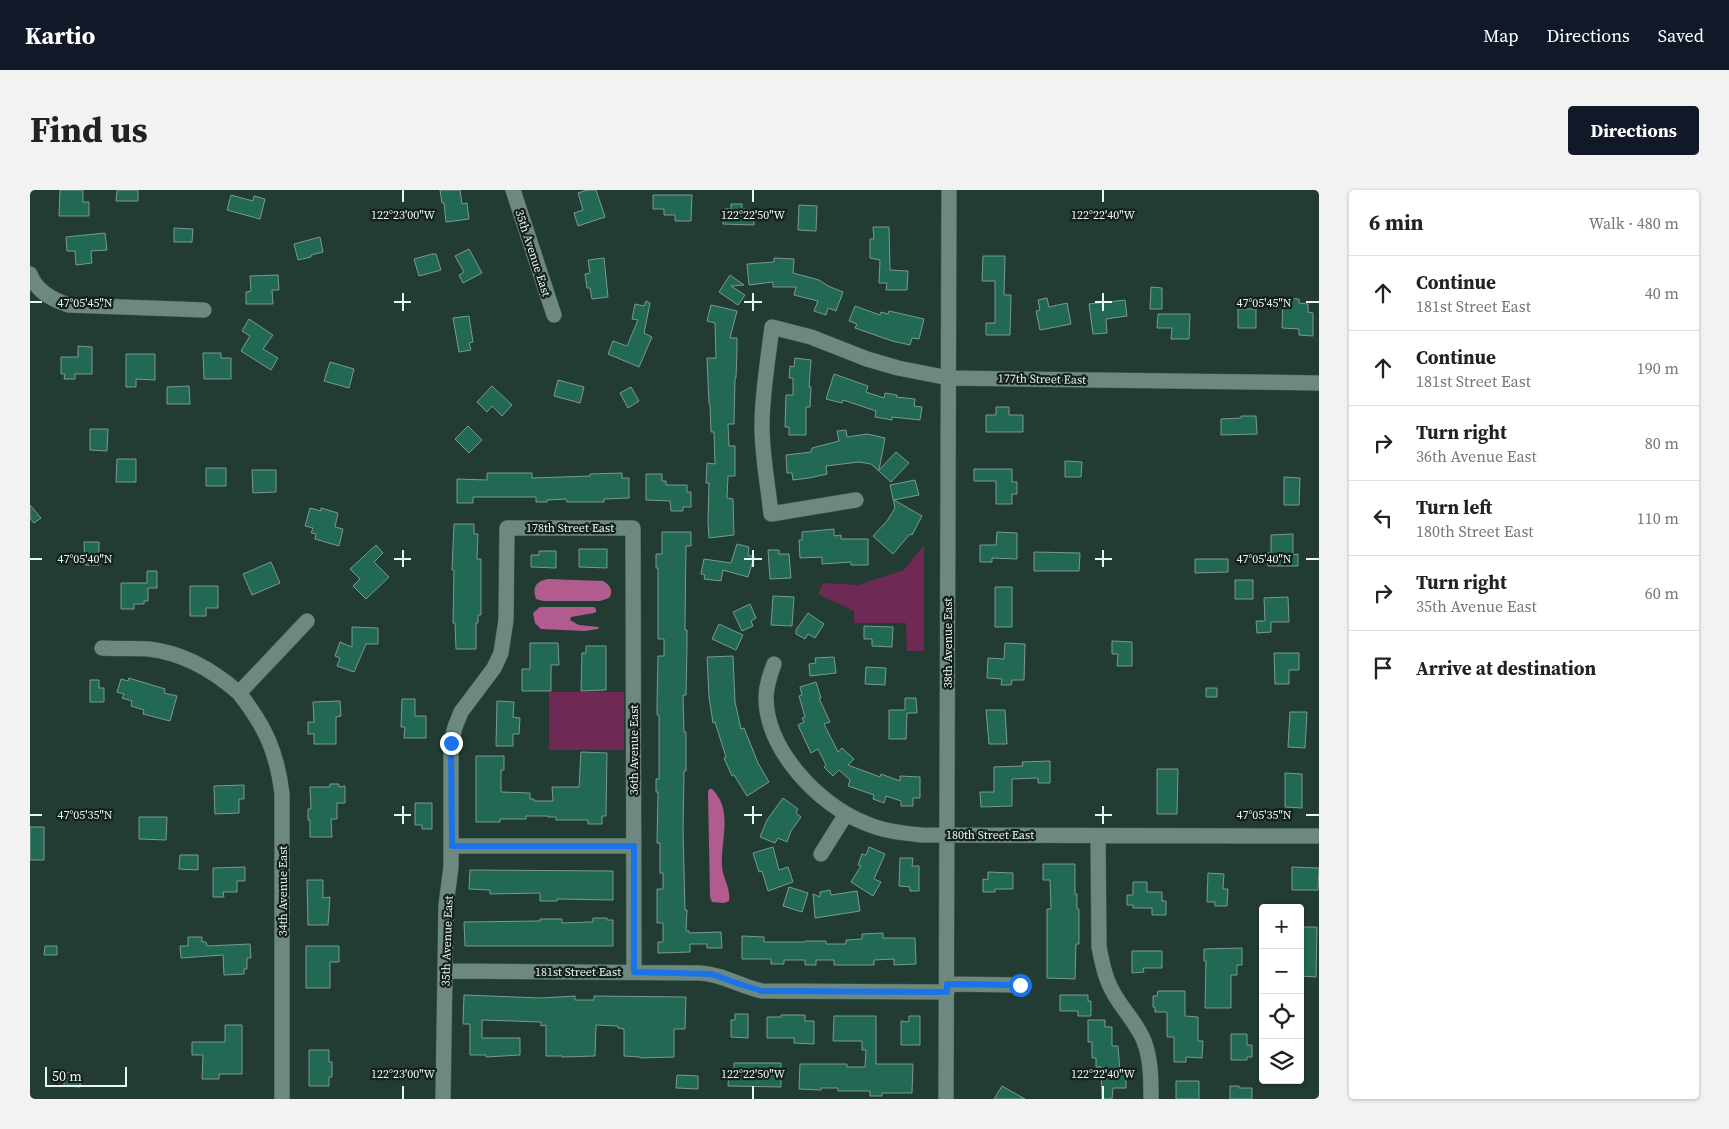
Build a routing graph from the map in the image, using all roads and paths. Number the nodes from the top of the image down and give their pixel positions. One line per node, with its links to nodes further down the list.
1 (513, 190): 5 (street, 35th Avenue East)
2 (949, 190): 6 (street, 38th Avenue East)
3 (30, 274): 4 (street)
4 (204, 310)
5 (554, 315)
6 (949, 378): 7 (street, 177th Street East); 8 (street, 177th Street East); 16 (street, 38th Avenue East)
7 (1319, 383)
8 (856, 500)
9 (507, 528): 10 (street, 178th Street East); 19 (street, 35th Avenue East)
10 (633, 528): 20 (street, 36th Avenue East)
11 (307, 621): 14 (street)
12 (102, 648): 14 (street, 34th Avenue East)
13 (774, 664): 15 (street, 180th Street East)
14 (239, 693): 27 (street, 34th Avenue East)
15 (846, 814): 16 (street, 180th Street East); 21 (street)
16 (947, 835): 17 (street, 180th Street East); 25 (street, 38th Avenue East)
17 (1098, 836): 18 (street, 180th Street East); 29 (street)
18 (1319, 836)
19 (452, 846): 20 (street); 22 (street, 35th Avenue East)
20 (634, 846): 23 (street, 36th Avenue East)
21 (821, 854)
22 (445, 971): 23 (street, 181st Street East); 28 (street, 35th Avenue East)
23 (634, 972): 25 (street, 181st Street East)
24 (1020, 985): 25 (street, 181st Street East)
25 (947, 988): 26 (street, 38th Avenue East)
26 (946, 1097)
27 (282, 1099)
28 (444, 1099)
29 (1151, 1099)

